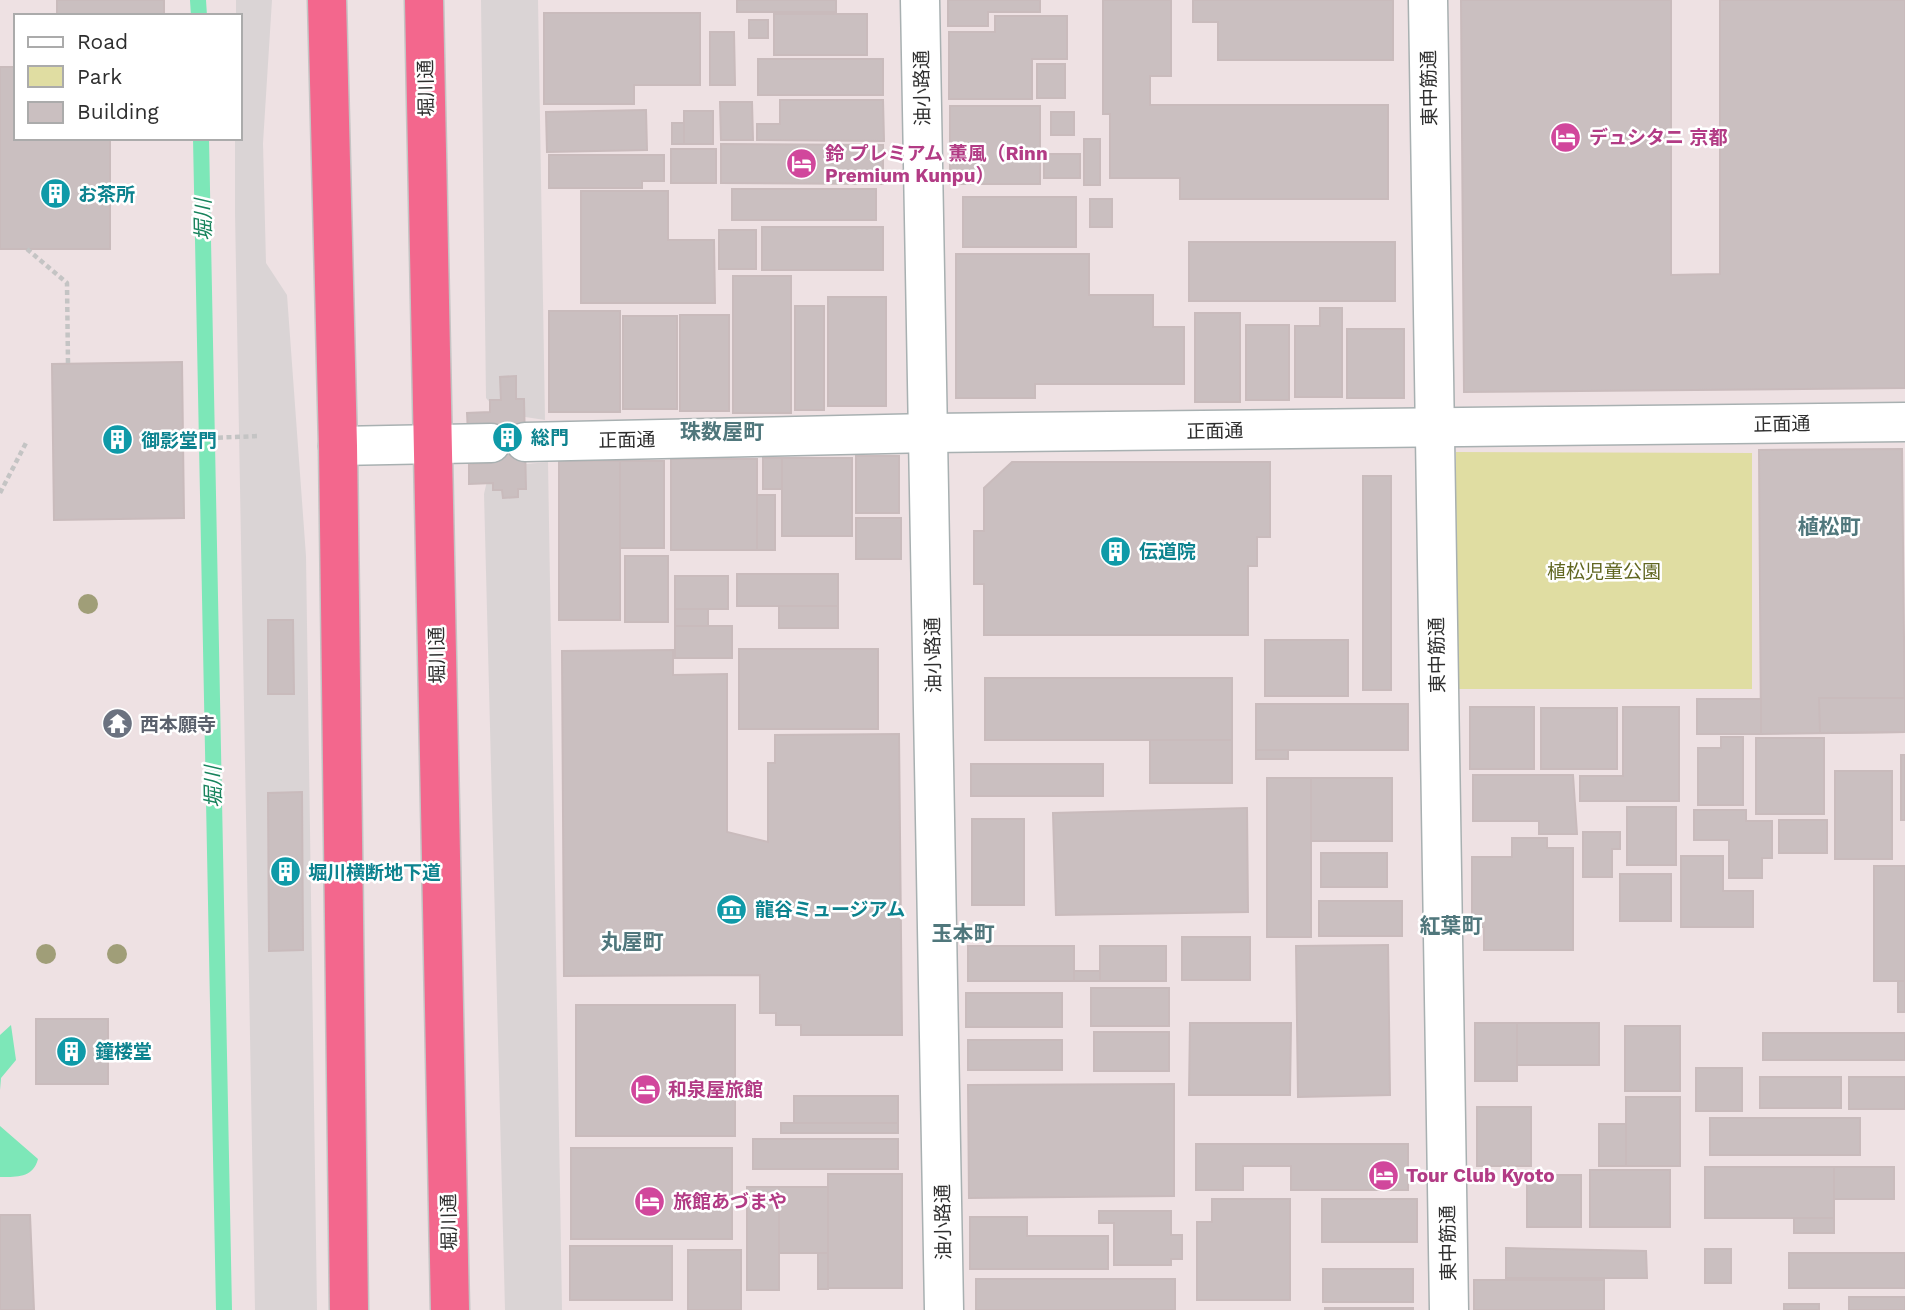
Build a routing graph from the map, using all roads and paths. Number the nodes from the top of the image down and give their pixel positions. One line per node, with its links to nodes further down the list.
1 (327, 0): 14 (highway)
2 (424, 0): 13 (highway, 堀川通)
3 (920, 0): 9 (street, 油小路通)
4 (1428, 0): 8 (street, 東中筋通)
5 (27, 249): 6 (path)
6 (68, 364)
7 (1905, 422): 8 (street, 正面通)
8 (1433, 429): 9 (street, 正面通); 19 (street, 東中筋通)
9 (930, 433): 13 (street, 正面通); 18 (street, 油小路通)
10 (260, 436): 11 (path)
11 (184, 439)
12 (27, 442): 15 (path)
13 (433, 444): 14 (street, 正面通); 17 (highway, 堀川通)
14 (338, 446): 16 (highway)
15 (0, 494)
16 (349, 1310)
17 (450, 1310)
18 (944, 1310)
19 (1449, 1310)

